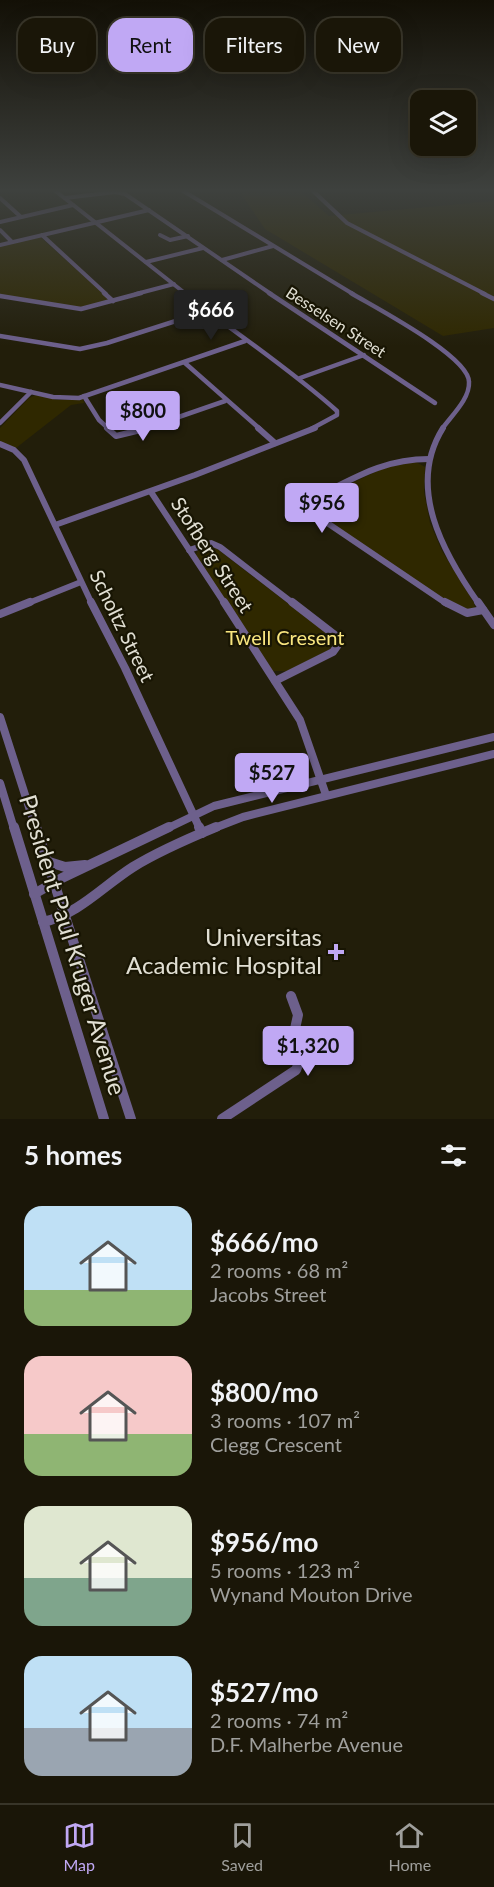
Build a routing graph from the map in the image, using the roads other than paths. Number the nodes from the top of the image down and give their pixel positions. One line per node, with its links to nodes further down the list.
1 (15, 241): 7 (street)
2 (49, 241): 16 (street)
3 (119, 241): 12 (street)
4 (195, 241): 10 (street, Besselsen Street)
5 (265, 241): 9 (street)
6 (382, 241): 15 (street)
7 (12, 242): 8 (street)
8 (0, 245)
9 (273, 246): 11 (street); 31 (street)
10 (204, 248): 11 (street, Besselsen Street); 12 (street)
11 (222, 260): 20 (street, Besselsen Street)
12 (146, 262): 13 (street)
13 (174, 284): 16 (street); 17 (street)
14 (0, 296): 16 (street)
15 (494, 299)
16 (113, 301)
17 (207, 311): 18 (street); 19 (street)
18 (0, 336)
19 (245, 341): 21 (street); 22 (street)
20 (364, 355): 22 (street); 27 (street, Besselsen Street)
21 (185, 363): 25 (street); 26 (street)
22 (300, 378): 29 (street)
23 (0, 385): 24 (street)
24 (31, 392): 25 (street); 28 (street)
25 (84, 396): 26 (street)
26 (225, 400): 29 (street)
27 (435, 403)
28 (0, 423)
29 (275, 443): 32 (street)
30 (0, 444): 33 (street, Scholtz Street)
31 (429, 459): 36 (street); 36 (street)
32 (151, 492): 33 (street); 34 (street, Stofberg Street)
33 (55, 525): 35 (street, Scholtz Street)
34 (189, 550): 40 (street, Stofberg Street); 40 (street)
35 (81, 582): 37 (street); 47 (street, Scholtz Street)
36 (484, 611): 38 (street); 39 (street)
37 (0, 614)
38 (494, 625)
39 (494, 632)
40 (275, 681): 44 (street, Stofberg Street)
41 (0, 717): 49 (street, President Paul Kruger Avenue)
42 (494, 737): 44 (street)
43 (494, 754): 46 (street)
44 (319, 779): 46 (street, Stofberg Street); 47 (street)
45 (0, 783): 52 (street, President Paul Kruger Avenue)
46 (326, 795): 48 (street)
47 (194, 815): 48 (street, Scholtz Street); 50 (street)
48 (202, 833): 53 (street)
49 (46, 861): 50 (street); 51 (street, President Paul Kruger Avenue)
50 (93, 864): 51 (street)
51 (54, 882): 52 (street); 53 (street, President Paul Kruger Avenue)
52 (34, 894): 54 (street, President Paul Kruger Avenue)
53 (66, 914): 54 (street); 57 (street, President Paul Kruger Avenue)
54 (43, 922): 56 (street, President Paul Kruger Avenue)
55 (291, 996): 58 (street)
56 (104, 1119)
57 (131, 1119)
58 (222, 1119)

